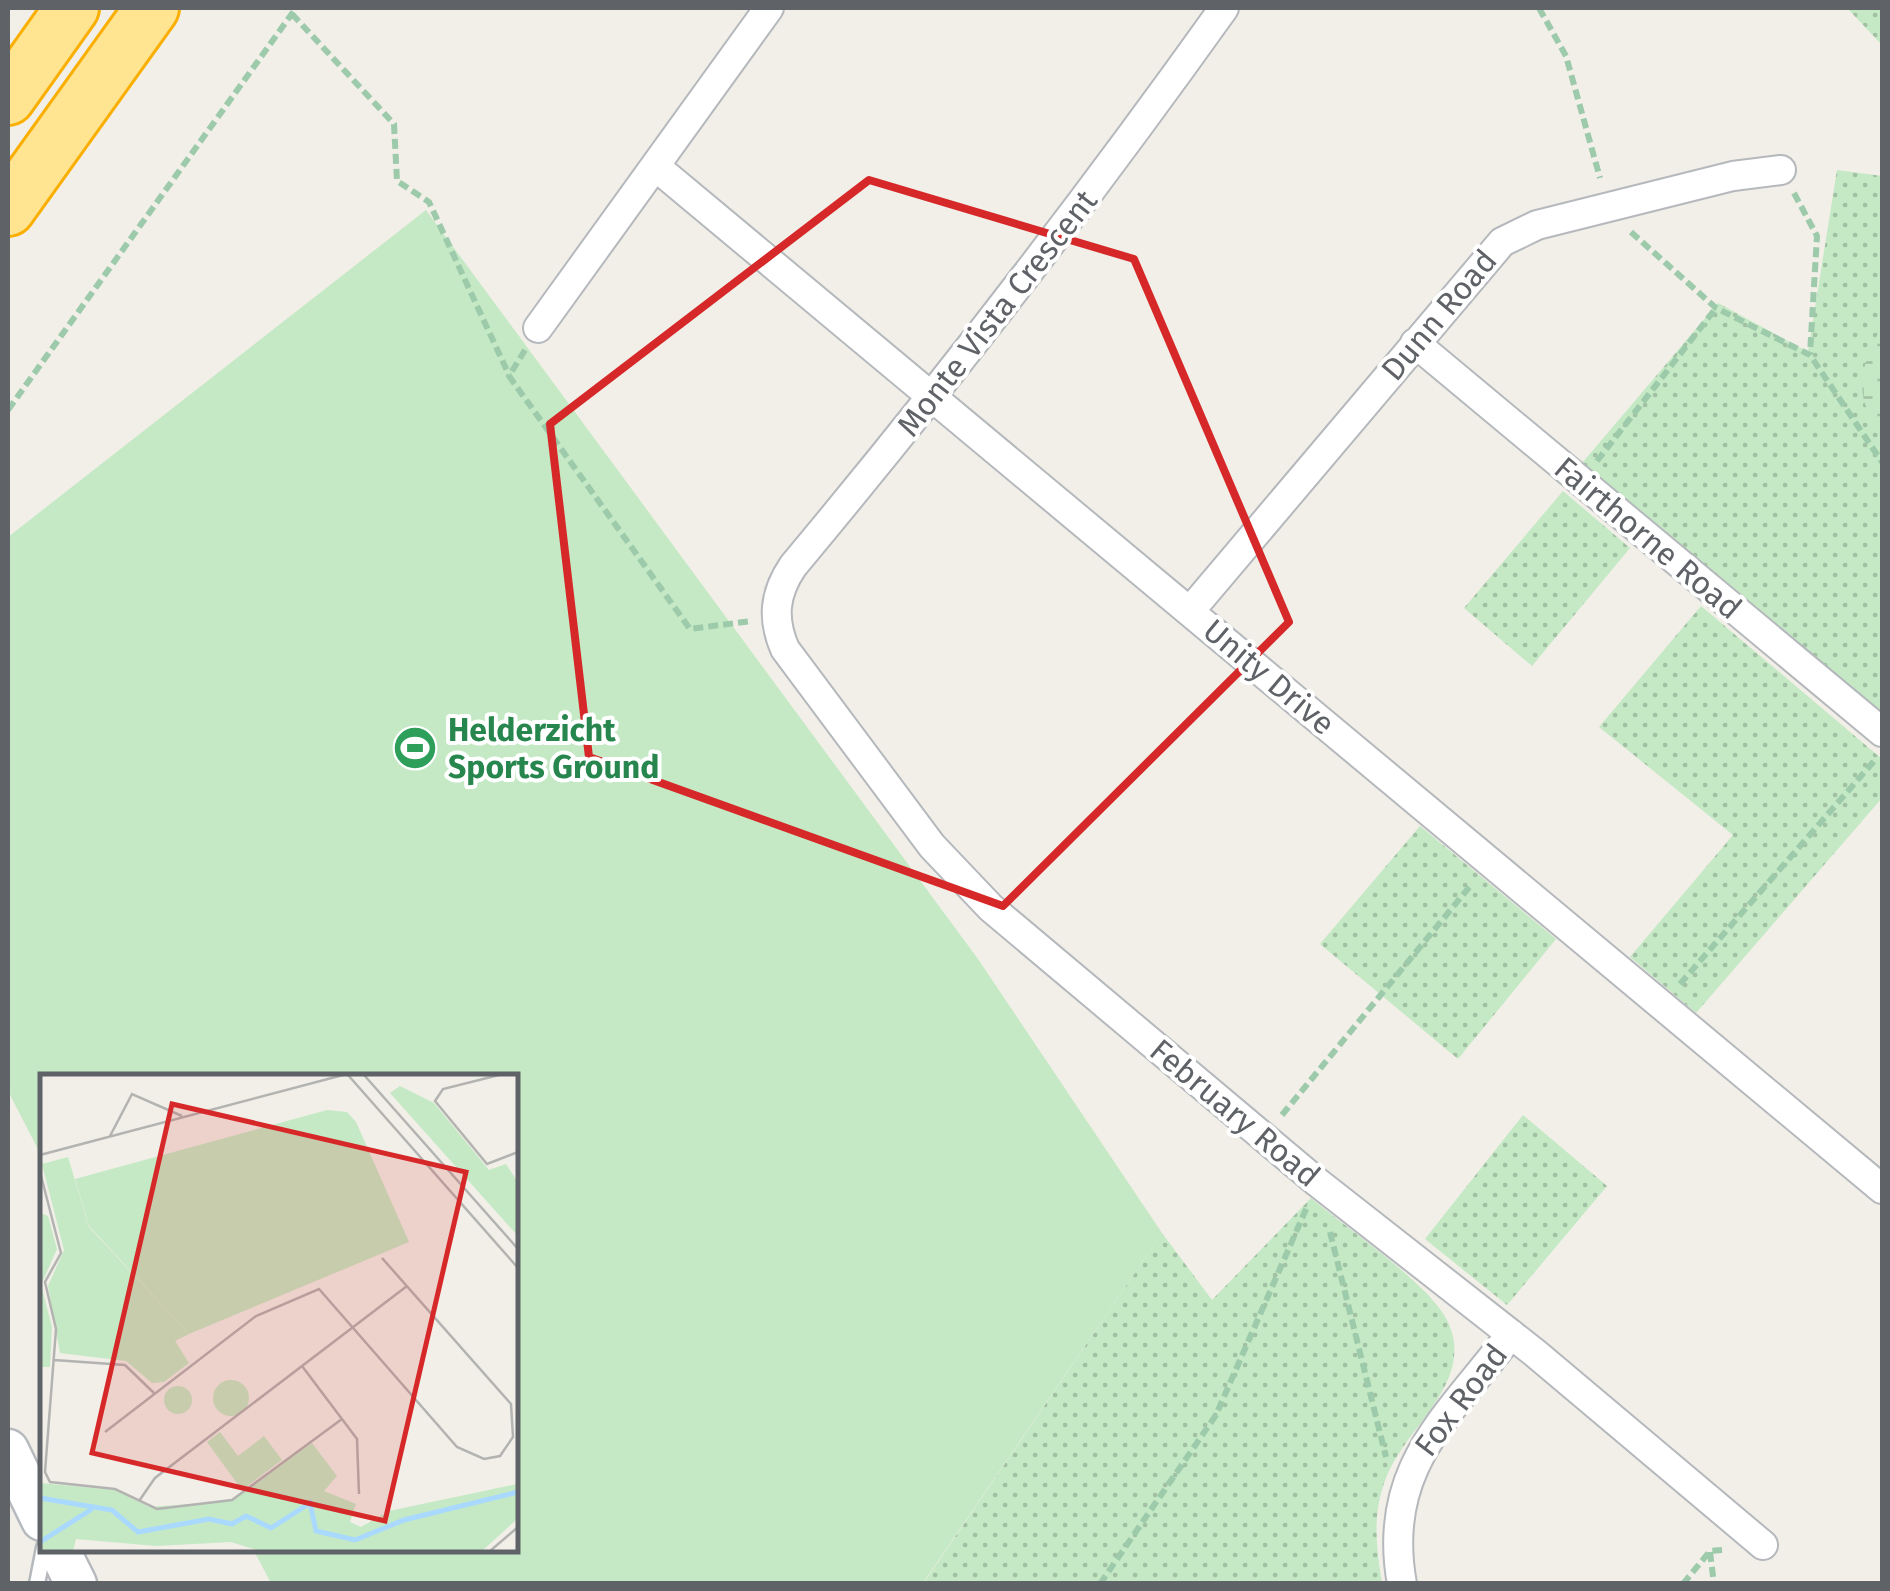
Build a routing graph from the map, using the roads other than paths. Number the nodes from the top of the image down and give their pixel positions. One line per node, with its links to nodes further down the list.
1 (72, 8): 5 (highway)
2 (152, 8): 8 (highway)
3 (769, 8): 6 (street)
4 (1224, 8): 11 (street, Monte Vista Crescent)
5 (8, 98)
6 (655, 166): 9 (street); 11 (street, Unity Drive)
7 (1781, 170): 10 (street, Dunn Road)
8 (8, 209)
9 (538, 328)
10 (1415, 343): 12 (street, Dunn Road); 14 (street, Fairthorne Road)
11 (933, 398): 12 (street, Unity Drive); 13 (street, Monte Vista Crescent)
12 (1190, 611): 15 (street, Unity Drive)
13 (775, 617): 16 (street, February Road)
14 (1882, 732)
15 (1882, 1189)
16 (1510, 1334): 19 (street, February Road); 24 (street, Fox Road)
17 (8, 1450): 18 (street)
18 (40, 1516)
19 (1763, 1546)
20 (43, 1551): 22 (lane)
21 (60, 1551): 23 (street)
22 (37, 1584)
23 (76, 1584)
24 (1402, 1584)

